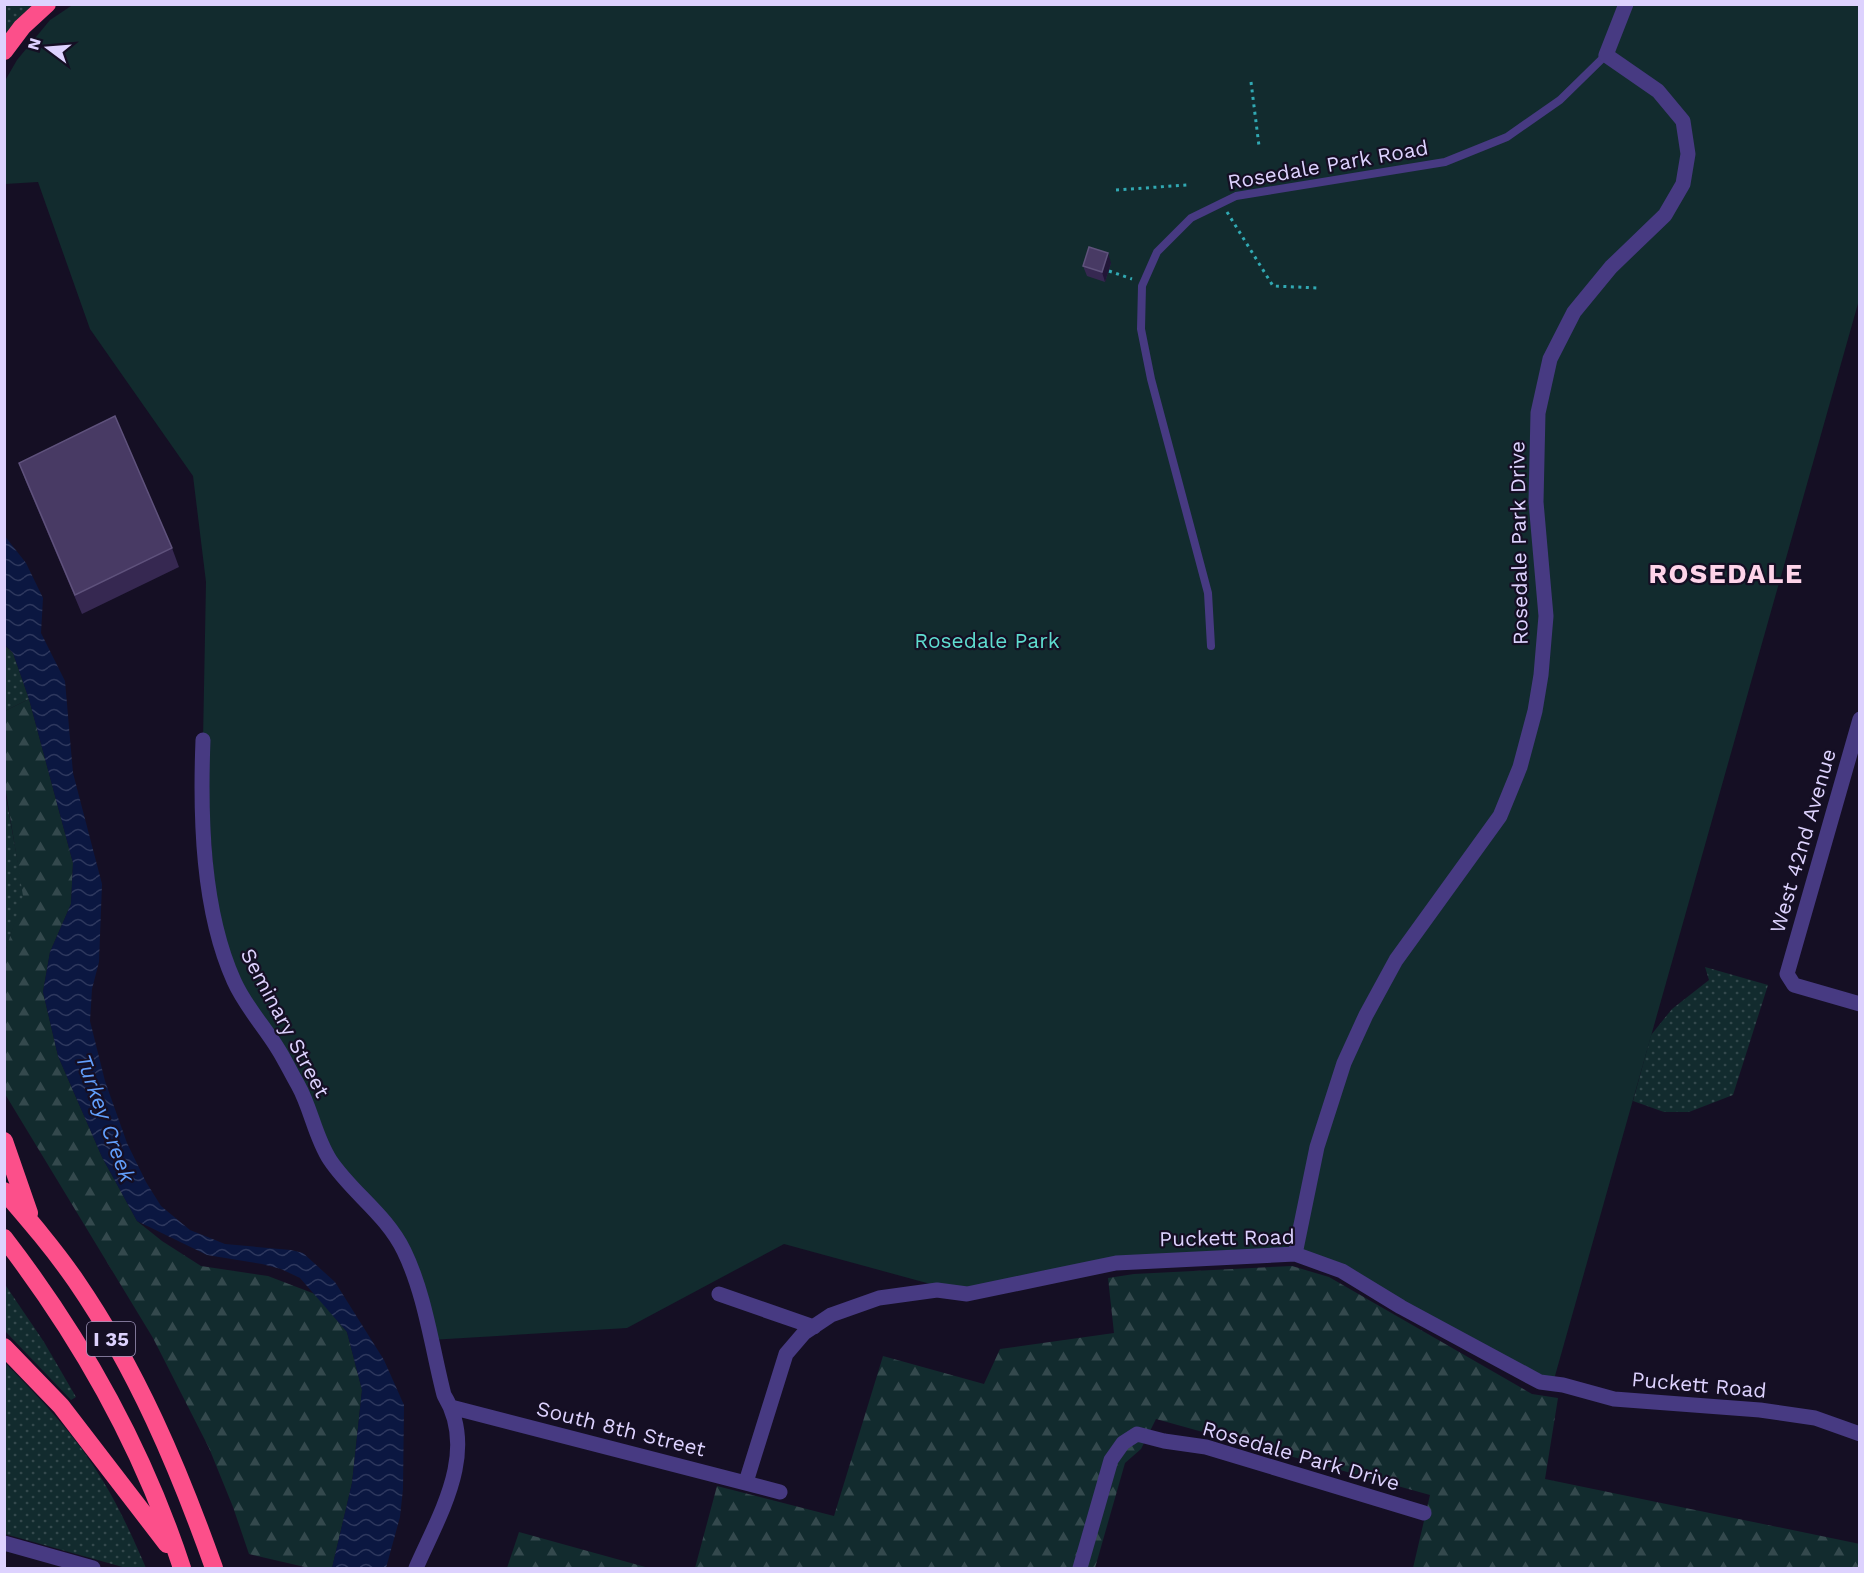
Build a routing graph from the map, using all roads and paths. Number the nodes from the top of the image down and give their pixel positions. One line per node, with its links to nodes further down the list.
1 (47, 4): 3 (highway)
2 (1626, 4): 4 (street)
3 (4, 51)
4 (1606, 56): 9 (lane, Rosedale Park Road); 21 (street, Rosedale Park Drive)
5 (1251, 82): 6 (path)
6 (1259, 146)
7 (1187, 185): 8 (path)
8 (1116, 190)
9 (1222, 203): 11 (lane, Rosedale Park Road); 12 (path)
10 (1108, 272): 11 (path)
11 (1144, 283): 13 (lane, Rosedale Park Road)
12 (1319, 288)
13 (1211, 646)
14 (1860, 719): 16 (street, West 42nd Avenue)
15 (202, 740): 25 (street, Seminary Street)
16 (1860, 1005)
17 (4, 1141): 19 (highway)
18 (4, 1191): 19 (highway, I 35)
19 (32, 1223): 33 (highway, I 35)
20 (4, 1238): 31 (highway, I 35)
21 (1295, 1254): 23 (street, Puckett Road); 26 (street, Puckett Road)
22 (719, 1294): 23 (street)
23 (814, 1327): 27 (street, Puckett Road)
24 (4, 1347): 31 (highway)
25 (452, 1407): 27 (street, South 8th Street); 34 (street, Seminary Street)
26 (1860, 1434)
27 (746, 1482): 28 (street, South 8th Street)
28 (780, 1492)
29 (1424, 1513): 35 (street, Rosedale Park Drive)
30 (4, 1543): 32 (street)
31 (180, 1564)
32 (93, 1569)
33 (214, 1569)
34 (416, 1569)
35 (1080, 1569)

